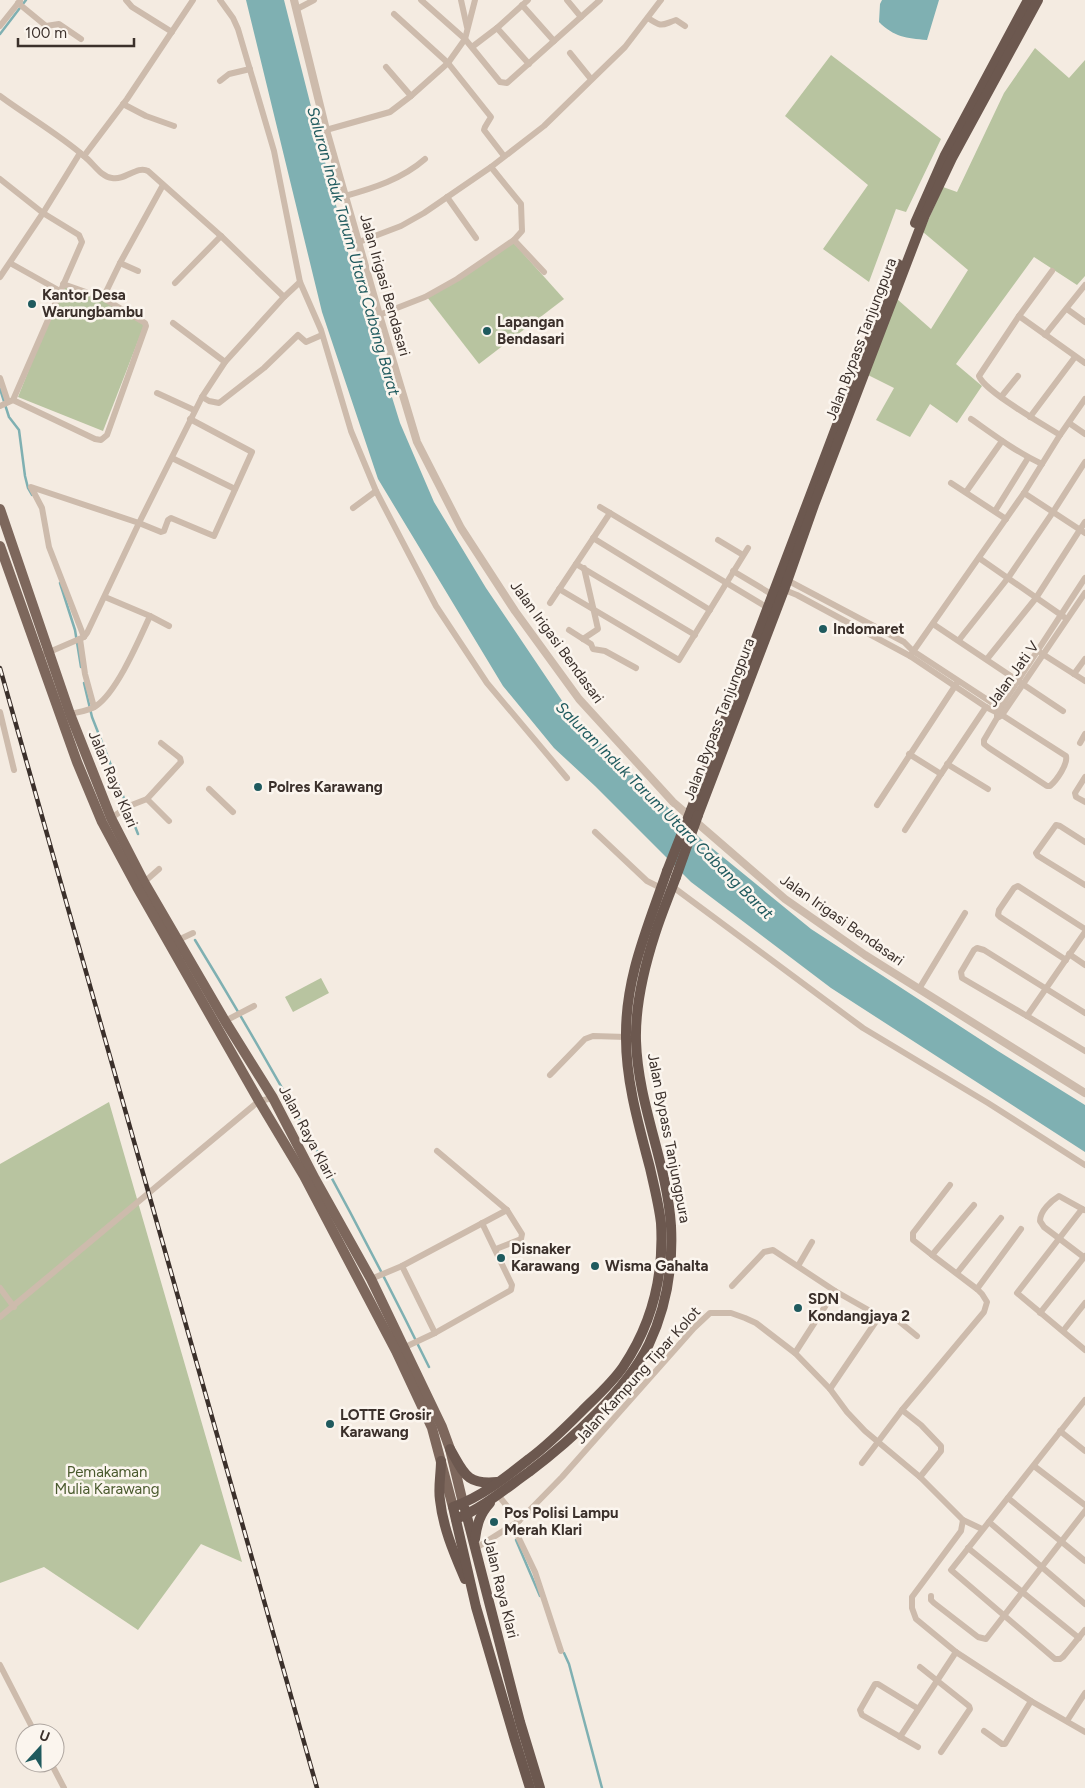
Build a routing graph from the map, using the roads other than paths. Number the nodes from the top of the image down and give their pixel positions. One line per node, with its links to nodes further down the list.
1 (126, 0): 24 (street)
2 (193, 0): 24 (street)
3 (220, 0): 33 (street)
4 (294, 0): 16 (street, Jalan Irigasi Bendasari)
5 (314, 0): 16 (street)
6 (461, 0): 23 (street)
7 (475, 0): 23 (street)
8 (567, 0): 18 (street)
9 (600, 0): 18 (street)
10 (661, 0): 19 (street)
11 (1028, 0): 123 (highway, Jalan Bypass Tanjungpura)
12 (1038, 0): 123 (highway, Jalan Bypass Tanjungpura)
13 (423, 1): 26 (street)
14 (525, 2): 22 (street); 27 (street)
15 (21, 4): 20 (street); 25 (street)
16 (297, 9): 40 (street, Jalan Irigasi Bendasari)
17 (394, 14): 30 (street)
18 (581, 17): 27 (street)
19 (648, 18): 21 (street); 34 (street)
20 (0, 26)
21 (685, 26)
22 (497, 28): 28 (street); 31 (street)
23 (468, 30): 26 (street)
24 (172, 32): 38 (street)
25 (81, 38)
26 (465, 39): 28 (street); 30 (street)
27 (554, 41): 31 (street)
28 (472, 48): 31 (street)
29 (570, 53): 34 (street)
30 (448, 63): 37 (street); 42 (street)
31 (529, 64)
32 (386, 67): 37 (street)
33 (250, 69): 35 (street); 60 (street)
34 (591, 79): 42 (street)
35 (220, 80)
36 (0, 96): 41 (street)
37 (412, 96): 40 (street)
38 (123, 104): 39 (street); 41 (street)
39 (174, 126)
40 (326, 130): 47 (street, Jalan Irigasi Bendasari)
41 (82, 154): 46 (street); 49 (street)
42 (504, 156): 44 (street)
43 (425, 159): 47 (street)
44 (491, 167): 48 (street); 52 (street)
45 (0, 179): 49 (street)
46 (163, 185): 50 (street); 55 (street)
47 (346, 196): 53 (street, Jalan Irigasi Bendasari)
48 (447, 198): 51 (street); 53 (street)
49 (43, 213): 54 (street); 62 (street)
50 (221, 236): 61 (street); 65 (street)
51 (476, 238)
52 (514, 240): 58 (street); 68 (street)
53 (359, 242): 68 (street, Jalan Irigasi Bendasari)
54 (10, 263): 59 (street); 64 (street)
55 (120, 263): 56 (street); 66 (street)
56 (138, 271)
57 (1052, 271): 69 (street)
58 (544, 272)
59 (0, 277)
60 (300, 282): 65 (street); 72 (street)
61 (176, 283)
62 (63, 284): 64 (street); 66 (street)
63 (1085, 285): 67 (street)
64 (60, 291): 83 (street)
65 (284, 297): 75 (street)
66 (103, 298): 83 (street)
67 (1067, 309): 70 (street); 73 (street)
68 (379, 315): 190 (street, Jalan Irigasi Bendasari)
69 (1019, 316): 73 (street); 81 (street)
70 (1085, 322)
71 (173, 323): 75 (street)
72 (322, 335): 80 (street); 98 (street)
73 (1045, 335): 74 (street)
74 (1075, 357): 76 (street); 85 (street)
75 (225, 362): 80 (street)
76 (1085, 363)
77 (1018, 376): 81 (street)
78 (0, 378): 83 (street)
79 (157, 393): 84 (street)
80 (202, 396): 84 (street)
81 (1001, 397): 85 (street)
82 (1085, 399): 88 (street)
83 (6, 403)
84 (194, 410): 87 (street)
85 (1030, 417): 90 (street)
86 (971, 418): 91 (street)
87 (190, 419): 92 (street); 97 (street)
88 (1069, 423): 89 (street); 90 (street)
89 (1085, 434)
90 (1060, 435): 95 (street)
91 (1002, 441): 93 (street); 99 (street)
92 (172, 458): 97 (street); 109 (street)
93 (1028, 458): 95 (street); 104 (street)
94 (1085, 462): 105 (street)
95 (1042, 464): 100 (street)
96 (951, 483): 99 (street)
97 (235, 488): 109 (street)
98 (376, 491): 102 (street); 166 (street)
99 (966, 492): 104 (street)
100 (1024, 493): 105 (street); 107 (street)
101 (600, 507): 106 (street)
102 (353, 508)
103 (0, 509): 142 (main road, Jalan Raya Klari)
104 (995, 511): 107 (street)
105 (1053, 512): 110 (street); 120 (street)
106 (610, 513): 111 (street); 122 (street)
107 (1006, 519): 116 (street)
108 (1085, 522): 110 (street)
109 (139, 523): 126 (street); 140 (street)
110 (1082, 531): 127 (street)
111 (593, 538): 117 (street); 131 (street)
112 (718, 540): 115 (street)
113 (0, 546): 142 (main road, Jalan Raya Klari)
114 (748, 548): 115 (street)
115 (743, 556): 119 (street)
116 (980, 558): 120 (street); 135 (street)
117 (576, 564): 118 (street); 124 (street)
118 (584, 568): 130 (street); 138 (street)
119 (733, 571): 122 (street); 123 (street)
120 (1008, 578): 127 (street); 141 (street)
121 (1085, 578): 132 (street, Jalan Jati V)
122 (726, 582): 129 (street); 131 (street)
123 (780, 586): 129 (highway, Jalan Bypass Tanjungpura); 144 (street); 144 (street); 173 (highway, Jalan Bypass Tanjungpura)
124 (559, 589): 128 (street); 130 (street)
125 (1085, 593): 134 (street, Jalan Jati V)
126 (105, 597): 133 (street); 140 (street)
127 (1036, 598): 132 (street); 145 (street)
128 (550, 603)
129 (768, 608): 173 (highway, Jalan Bypass Tanjungpura)
130 (593, 610): 138 (street); 139 (street)
131 (710, 610): 138 (street)
132 (1061, 615): 134 (street); 143 (street, Jalan Jati V)
133 (150, 616): 136 (street); 153 (street)
134 (1067, 619): 143 (street, Jalan Jati V)
135 (933, 624): 141 (street); 144 (street)
136 (169, 626)
137 (569, 630): 139 (street)
138 (695, 635)
139 (583, 638): 147 (street)
140 (80, 639): 142 (street); 153 (street)
141 (959, 640): 145 (street)
142 (44, 653): 157 (main road, Jalan Raya Klari); 181 (main road, Jalan Raya Klari)
143 (1040, 653): 148 (street); 150 (street, Jalan Jati V)
144 (911, 654): 151 (street)
145 (987, 659): 150 (street)
146 (1085, 659): 148 (street)
147 (636, 668)
148 (1074, 674): 149 (street)
149 (1085, 681)
150 (1020, 682): 154 (street); 156 (street, Jalan Jati V)
151 (957, 684): 152 (street); 156 (street); 161 (street)
152 (986, 707): 156 (street); 162 (street)
153 (91, 708): 157 (street)
154 (1064, 710)
155 (0, 712): 163 (street)
156 (999, 713): 156 (street, Jalan Jati V)
157 (70, 714): 174 (main road, Jalan Raya Klari)
158 (1085, 734): 160 (street)
159 (161, 743): 169 (street)
160 (1080, 743)
161 (910, 754): 164 (street); 171 (street)
162 (947, 764): 164 (street); 168 (street)
163 (14, 770)
164 (940, 774): 176 (street)
165 (1085, 777): 170 (street)
166 (567, 778)
167 (209, 789): 172 (street)
168 (988, 789)
169 (146, 799): 174 (street); 175 (street)
170 (1085, 802)
171 (877, 805)
172 (233, 812)
173 (694, 813): 180 (highway, Jalan Bypass Tanjungpura, bridge)
174 (111, 818): 181 (main road, Jalan Raya Klari)
175 (170, 821)
176 (904, 830)
177 (595, 832): 183 (street)
178 (1085, 842): 182 (street)
179 (158, 869): 181 (street)
180 (672, 878): 183 (highway, Jalan Bypass Tanjungpura); 202 (street); 247 (highway, Jalan Bypass Tanjungpura)
181 (144, 881): 186 (main road, Jalan Raya Klari)
182 (1085, 885)
183 (661, 888): 195 (highway, Jalan Bypass Tanjungpura)
184 (965, 913): 190 (street)
185 (1085, 931): 187 (street); 187 (street)
186 (182, 938): 194 (main road, Jalan Raya Klari); 200 (main road, Jalan Raya Klari)
187 (1068, 957): 188 (street); 189 (street)
188 (1085, 965)
189 (1047, 988): 192 (street); 193 (street); 193 (street)
190 (919, 989): 198 (street, Jalan Irigasi Bendasari)
191 (254, 1006): 194 (street)
192 (1085, 1012)
193 (1028, 1016): 196 (street)
194 (225, 1020): 199 (main road, Jalan Raya Klari)
195 (626, 1037): 197 (street); 246 (highway, Jalan Bypass Tanjungpura)
196 (1085, 1051)
197 (550, 1075)
198 (1085, 1093)
199 (273, 1098): 200 (street); 218 (main road, Jalan Raya Klari)
200 (258, 1101): 224 (street); 231 (main road, Jalan Raya Klari)
201 (437, 1151): 205 (street)
202 (1085, 1165)
203 (950, 1185): 213 (street)
204 (974, 1205): 213 (street)
205 (506, 1210): 208 (street); 212 (street)
206 (1084, 1210): 210 (street); 210 (street)
207 (1001, 1218): 217 (street)
208 (482, 1223): 212 (street); 215 (street)
209 (1021, 1230): 221 (street)
210 (1059, 1237): 214 (street); 225 (street)
211 (812, 1242): 216 (street)
212 (496, 1249): 229 (street)
213 (932, 1255): 217 (street)
214 (1085, 1257): 225 (street)
215 (402, 1266): 218 (street); 229 (street)
216 (798, 1266): 219 (street); 222 (street)
217 (957, 1273): 221 (street)
218 (378, 1277): 231 (main road, Jalan Raya Klari)
219 (732, 1286)
220 (0, 1288): 224 (street)
221 (977, 1289): 237 (street)
222 (834, 1291): 226 (street); 233 (street)
223 (1085, 1303): 228 (street)
224 (14, 1307): 227 (street)
225 (1040, 1313): 228 (street)
226 (879, 1316): 230 (street); 234 (street)
227 (0, 1317)
228 (1063, 1331): 232 (street)
229 (435, 1334): 231 (street)
230 (917, 1336)
231 (408, 1346): 240 (main road, Jalan Raya Klari); 242 (main road, Jalan Raya Klari)
232 (1085, 1349)
233 (795, 1353): 234 (street, Jalan Kampung Tipar Kolot); 257 (street, Jalan Kampung Tipar Kolot)
234 (830, 1389): 239 (street, Jalan Kampung Tipar Kolot)
235 (1085, 1400): 236 (street)
236 (1082, 1409): 238 (street)
237 (902, 1410): 239 (street); 245 (street)
238 (1060, 1431): 241 (street); 244 (street)
239 (878, 1442): 243 (street); 245 (street, Jalan Kampung Tipar Kolot)
240 (450, 1450): 246 (highway); 249 (main road, Jalan Raya Klari)
241 (1085, 1451)
242 (441, 1461): 251 (main road, Jalan Raya Klari); 267 (highway)
243 (862, 1463)
244 (1034, 1466): 248 (street); 250 (street)
245 (920, 1477): 255 (street, Jalan Kampung Tipar Kolot)
246 (500, 1481): 249 (highway, Jalan Bypass Tanjungpura)
247 (498, 1495): 253 (highway, Jalan Bypass Tanjungpura); 257 (street); 260 (highway)
248 (1008, 1498): 256 (street); 259 (street)
249 (463, 1504): 251 (highway, Jalan Bypass Tanjungpura); 253 (highway, Jalan Raya Klari)
250 (1085, 1505)
251 (453, 1507): 254 (highway, Jalan Raya Klari)
252 (1085, 1510): 259 (street)
253 (466, 1515): 254 (highway, Jalan Bypass Tanjungpura); 260 (highway, Jalan Raya Klari)
254 (456, 1519): 267 (highway, Jalan Raya Klari)
255 (963, 1520): 258 (street, Jalan Kampung Tipar Kolot); 272 (street)
256 (989, 1522): 258 (street); 263 (street)
257 (516, 1523): 260 (street, Jalan Kampung Tipar Kolot); 271 (street)
258 (982, 1529): 261 (street)
259 (1060, 1542): 262 (street); 263 (street)
260 (475, 1545): 289 (highway, Jalan Raya Klari)
261 (968, 1548): 264 (street); 268 (street)
262 (1085, 1561)
263 (1041, 1568): 264 (street); 266 (street)
264 (1022, 1592): 268 (street); 270 (street)
265 (931, 1596): 268 (street)
266 (1085, 1604)
267 (476, 1607): 288 (highway, Jalan Raya Klari)
268 (1004, 1615): 270 (street)
269 (1085, 1630): 270 (street)
270 (1079, 1638)
271 (561, 1651)
272 (956, 1652): 275 (street); 277 (street)
273 (0, 1665): 280 (street)
274 (920, 1667): 275 (street)
275 (937, 1680): 278 (street); 285 (street)
276 (1085, 1693): 279 (street)
277 (1031, 1701): 279 (street); 281 (street)
278 (917, 1708): 283 (street); 283 (street)
279 (1067, 1721): 282 (street)
280 (30, 1723)
281 (984, 1731)
282 (1085, 1732)
283 (900, 1738): 284 (street)
284 (918, 1747)
285 (941, 1752)
286 (56, 1773): 287 (street)
287 (64, 1788)
288 (530, 1788)
289 (540, 1788)

